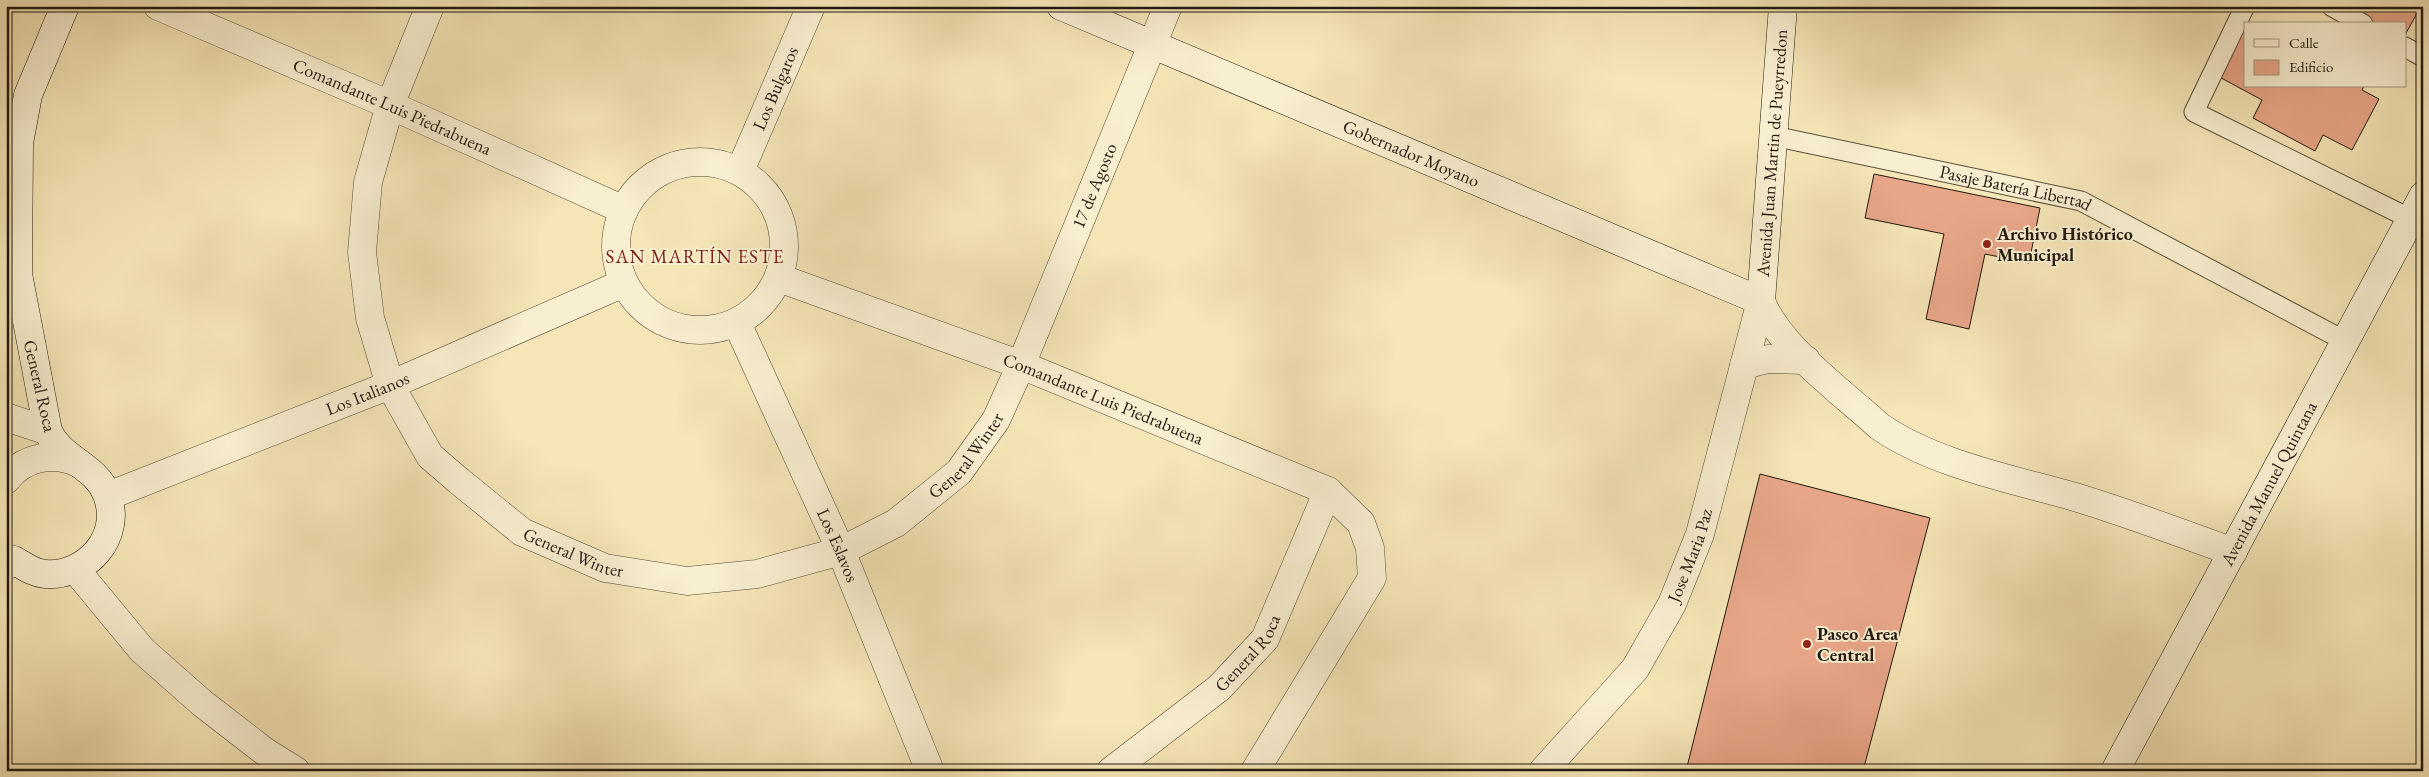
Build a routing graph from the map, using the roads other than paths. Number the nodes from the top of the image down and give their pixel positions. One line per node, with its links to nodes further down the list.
1 (65, 6): 29 (street, General Roca)
2 (158, 6): 14 (street, Comandante Luis Piedrabuena)
3 (430, 6): 14 (street, General Winter)
4 (811, 6): 16 (street, Los Bulgaros)
5 (1061, 6): 11 (street, Gobernador Moyano)
6 (1168, 6): 11 (street, 17 de Agosto)
7 (1783, 6): 15 (street, Avenida Juan Martin de Pueyrredon)
8 (2245, 6): 17 (lane)
9 (2332, 6): 10 (lane)
10 (2360, 22)
11 (1152, 45): 21 (street, Gobernador Moyano); 25 (street, 17 de Agosto)
12 (2406, 48): 13 (lane)
13 (2423, 57)
14 (390, 105): 18 (street, Comandante Luis Piedrabuena); 27 (street, General Winter)
15 (1773, 136): 21 (street, Avenida Juan Martin de Pueyrredon); 23 (lane, Pasaje Batería Libertad)
16 (740, 171): 18 (street); 19 (street)
17 (2417, 208): 23 (street, Avenida Manuel Quintana)
18 (624, 210): 20 (street)
19 (779, 278): 22 (street); 25 (street, Comandante Luis Piedrabuena)
20 (624, 283): 22 (street); 27 (street, Los Italianos)
21 (1760, 301): 24 (street); 26 (street, Jose Maria Paz)
22 (736, 323): 34 (street, Los Eslavos)
23 (2347, 342): 35 (street, Avenida Manuel Quintana)
24 (1806, 360): 26 (street); 35 (street)
25 (1021, 365): 32 (street, Comandante Luis Piedrabuena); 34 (street, General Winter)
26 (1744, 365): 42 (street, Jose Maria Paz)
27 (390, 385): 33 (street, Los Italianos); 34 (street, General Winter)
28 (6, 417): 29 (street)
29 (48, 431): 30 (street, General Roca)
30 (78, 464): 31 (street); 33 (street)
31 (6, 480)
32 (1328, 491): 40 (street, General Roca); 41 (street, Comandante Luis Piedrabuena)
33 (108, 496): 37 (street)
34 (841, 551): 39 (street, Los Eslavos)
35 (2233, 552): 43 (street, Avenida Manuel Quintana)
36 (9, 559): 37 (street)
37 (75, 569): 38 (street)
38 (296, 771)
39 (930, 771)
40 (1111, 771)
41 (1255, 771)
42 (1543, 771)
43 (2115, 771)

